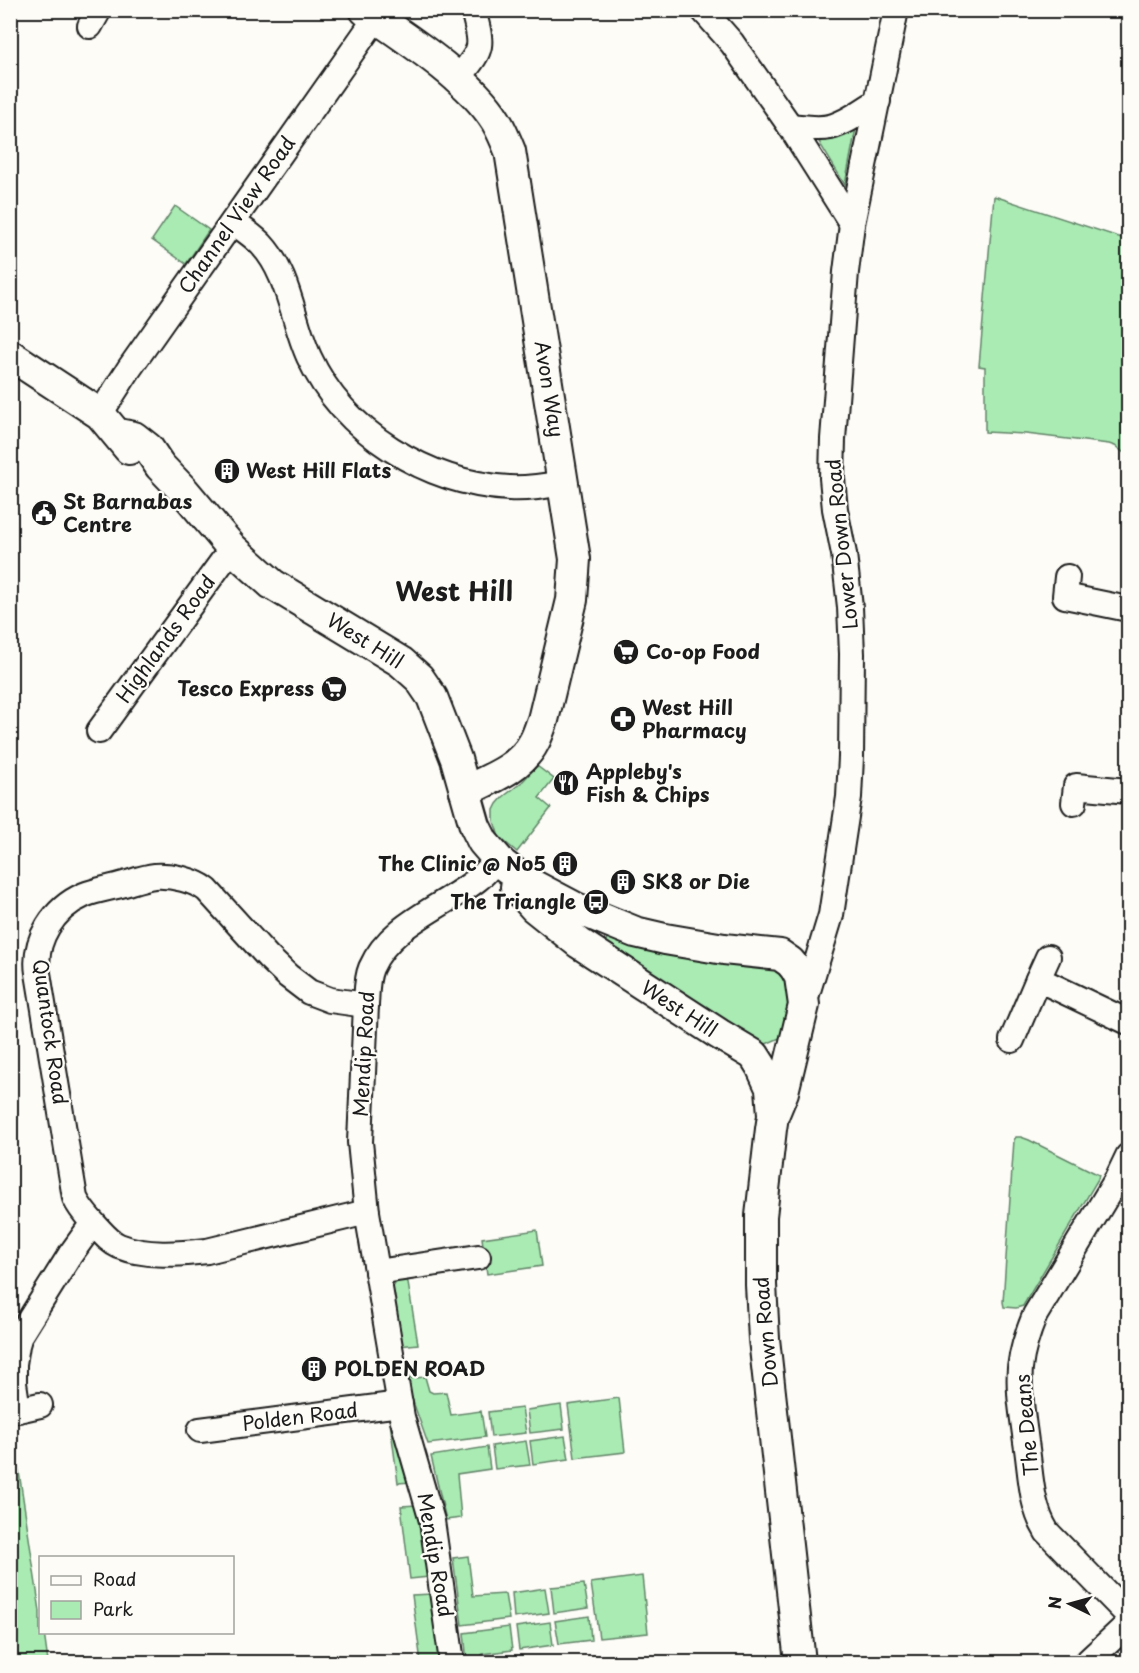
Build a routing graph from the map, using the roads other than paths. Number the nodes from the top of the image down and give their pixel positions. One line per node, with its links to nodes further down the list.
1 (473, 10): 5 (street)
2 (703, 10): 7 (street)
3 (896, 10): 6 (street, Lower Down Road)
4 (370, 14): 5 (street, Avon Way); 8 (street, Channel View Road)
5 (458, 79): 12 (street, Avon Way)
6 (878, 101): 7 (street); 9 (street, Lower Down Road)
7 (790, 126): 9 (street)
8 (233, 222): 11 (street, Channel View Road); 12 (street)
9 (852, 224): 21 (street, Lower Down Road)
10 (10, 355): 11 (street, West Hill)
11 (109, 424): 13 (street, West Hill)
12 (564, 483): 18 (street, Avon Way)
13 (232, 548): 16 (street, Highlands Road); 18 (street, West Hill)
14 (1065, 595): 15 (street)
15 (1128, 609)
16 (99, 731)
17 (1076, 786): 19 (street)
18 (465, 791): 20 (street, West Hill)
19 (1128, 791)
20 (500, 861): 22 (street, West Hill); 23 (street, West Hill); 27 (street, Mendip Road)
21 (831, 915): 24 (street, West Hill); 28 (street, Lower Down Road)
22 (596, 917): 23 (street); 24 (street, West Hill)
23 (579, 943): 31 (street, West Hill)
24 (780, 955): 28 (street)
25 (1048, 957): 26 (street)
26 (1038, 979): 29 (street); 30 (street)
27 (366, 1005): 34 (street, Mendip Road); 35 (street, Quantock Road)
28 (803, 1011): 31 (street); 32 (street, Down Road)
29 (1128, 1022)
30 (1012, 1040)
31 (754, 1055): 32 (street)
32 (773, 1116): 44 (street, Down Road)
33 (1128, 1156): 41 (street, The Deans)
34 (368, 1212): 35 (street, Quantock Road); 37 (street, Mendip Road)
35 (93, 1223): 39 (street)
36 (478, 1257): 37 (street)
37 (377, 1272): 38 (street, Mendip Road)
38 (400, 1404): 40 (street, Polden Road); 43 (street, Mendip Road)
39 (40, 1405)
40 (200, 1430)
41 (1128, 1615)
42 (1128, 1624): 45 (street)
43 (452, 1662)
44 (800, 1662)
45 (1087, 1662)

